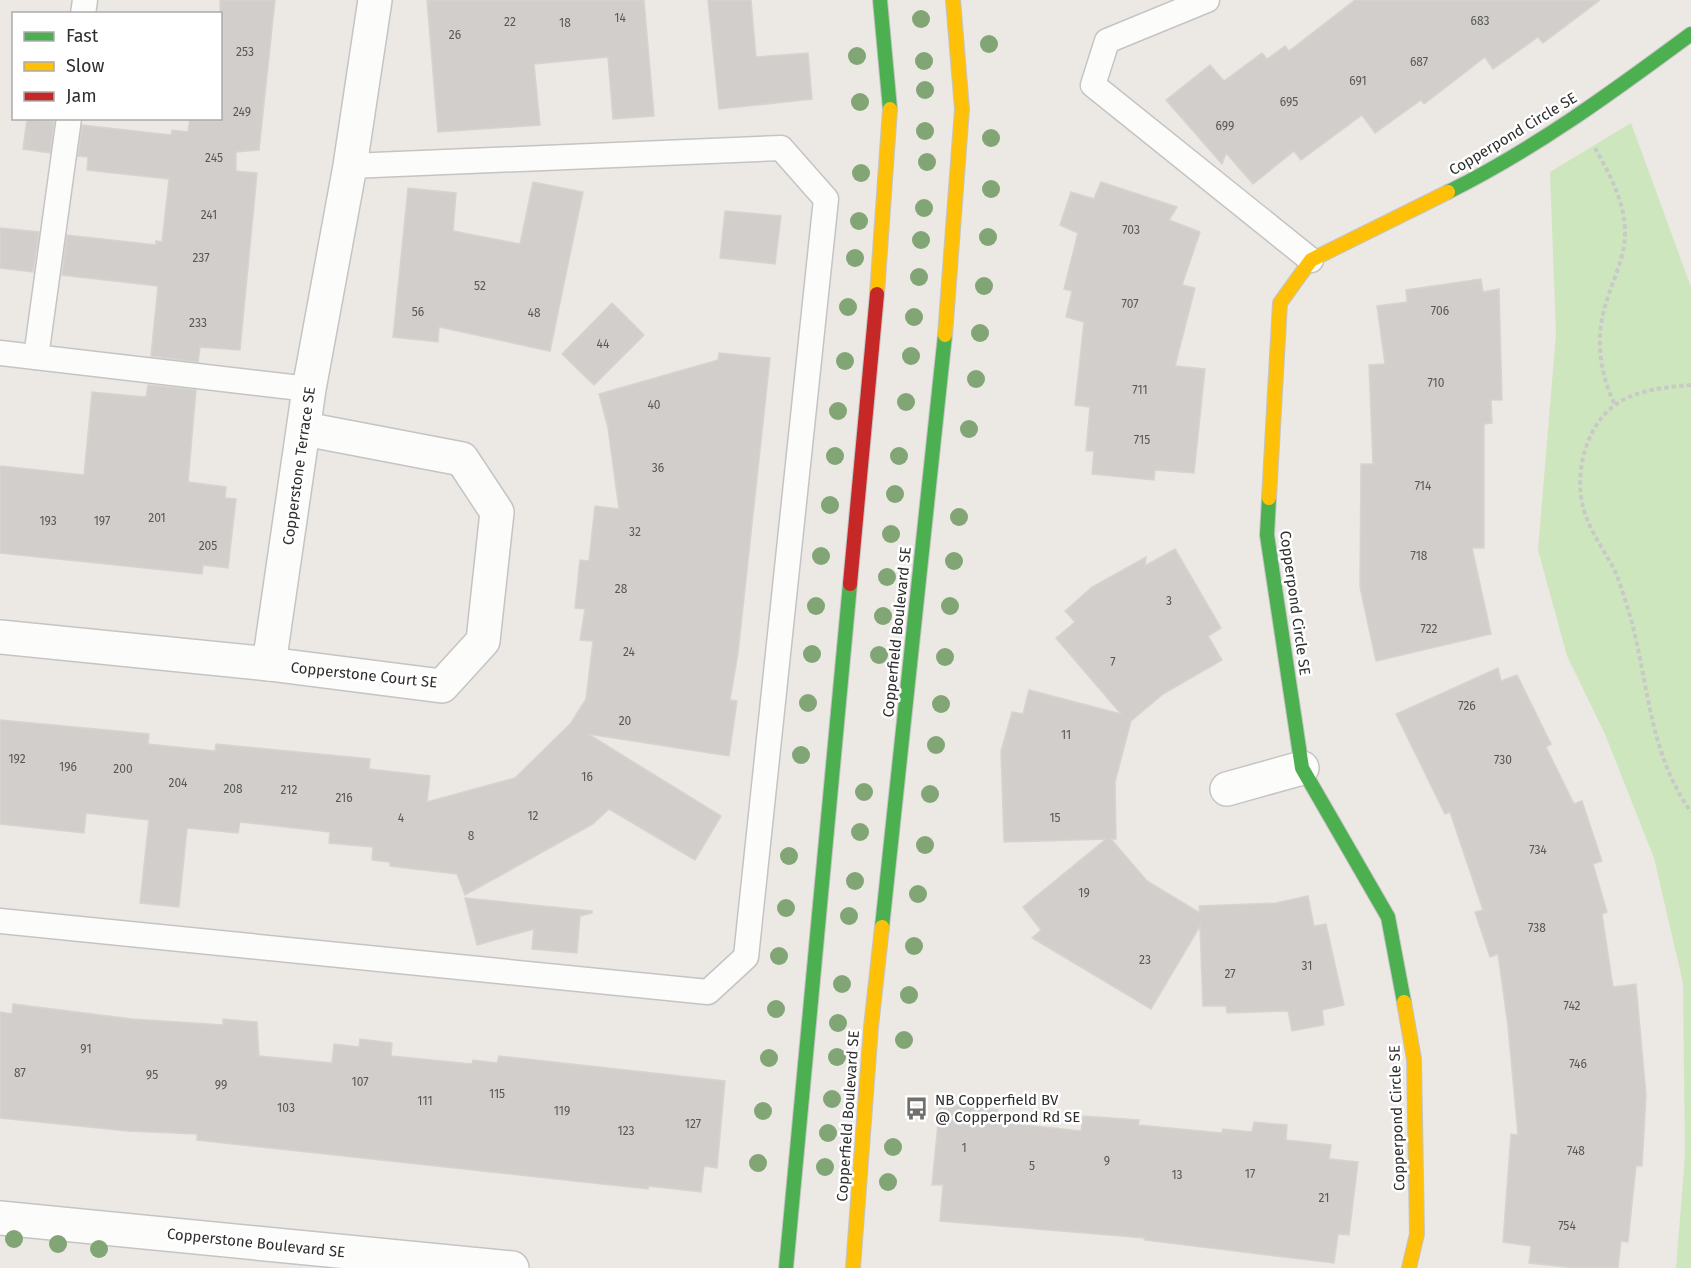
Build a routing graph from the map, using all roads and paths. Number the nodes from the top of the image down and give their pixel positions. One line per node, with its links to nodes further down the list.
1 (375, 0): 8 (street, Copperstone Terrace SE)
2 (880, 0): 25 (street)
3 (953, 0): 26 (street, Copperfield Boulevard SE)
4 (1207, 0): 9 (lane)
5 (1691, 34): 6 (street, Copperpond Circle SE)
6 (1577, 116): 9 (street, Copperpond Circle SE); 14 (path)
7 (69, 120): 11 (lane)
8 (350, 166): 13 (street, Copperstone Terrace SE); 21 (lane)
9 (1311, 260): 18 (street, Copperpond Circle SE)
10 (0, 353): 11 (lane)
11 (36, 357): 13 (lane)
12 (1691, 385): 14 (path)
13 (309, 388): 15 (street, Copperstone Terrace SE)
14 (1615, 405): 20 (path)
15 (305, 429): 17 (street, Copperstone Terrace SE); 17 (street, Copperstone Court SE)
16 (0, 637): 17 (street)
17 (270, 664)
18 (1302, 768): 19 (street); 27 (street, Copperpond Circle SE)
19 (1227, 789)
20 (1691, 812)
21 (0, 921)
22 (0, 1218): 23 (street, Copperstone Boulevard SE)
23 (253, 1255): 24 (street, Copperstone Boulevard SE)
24 (512, 1268)
25 (786, 1268)
26 (853, 1268)
27 (1409, 1268)

